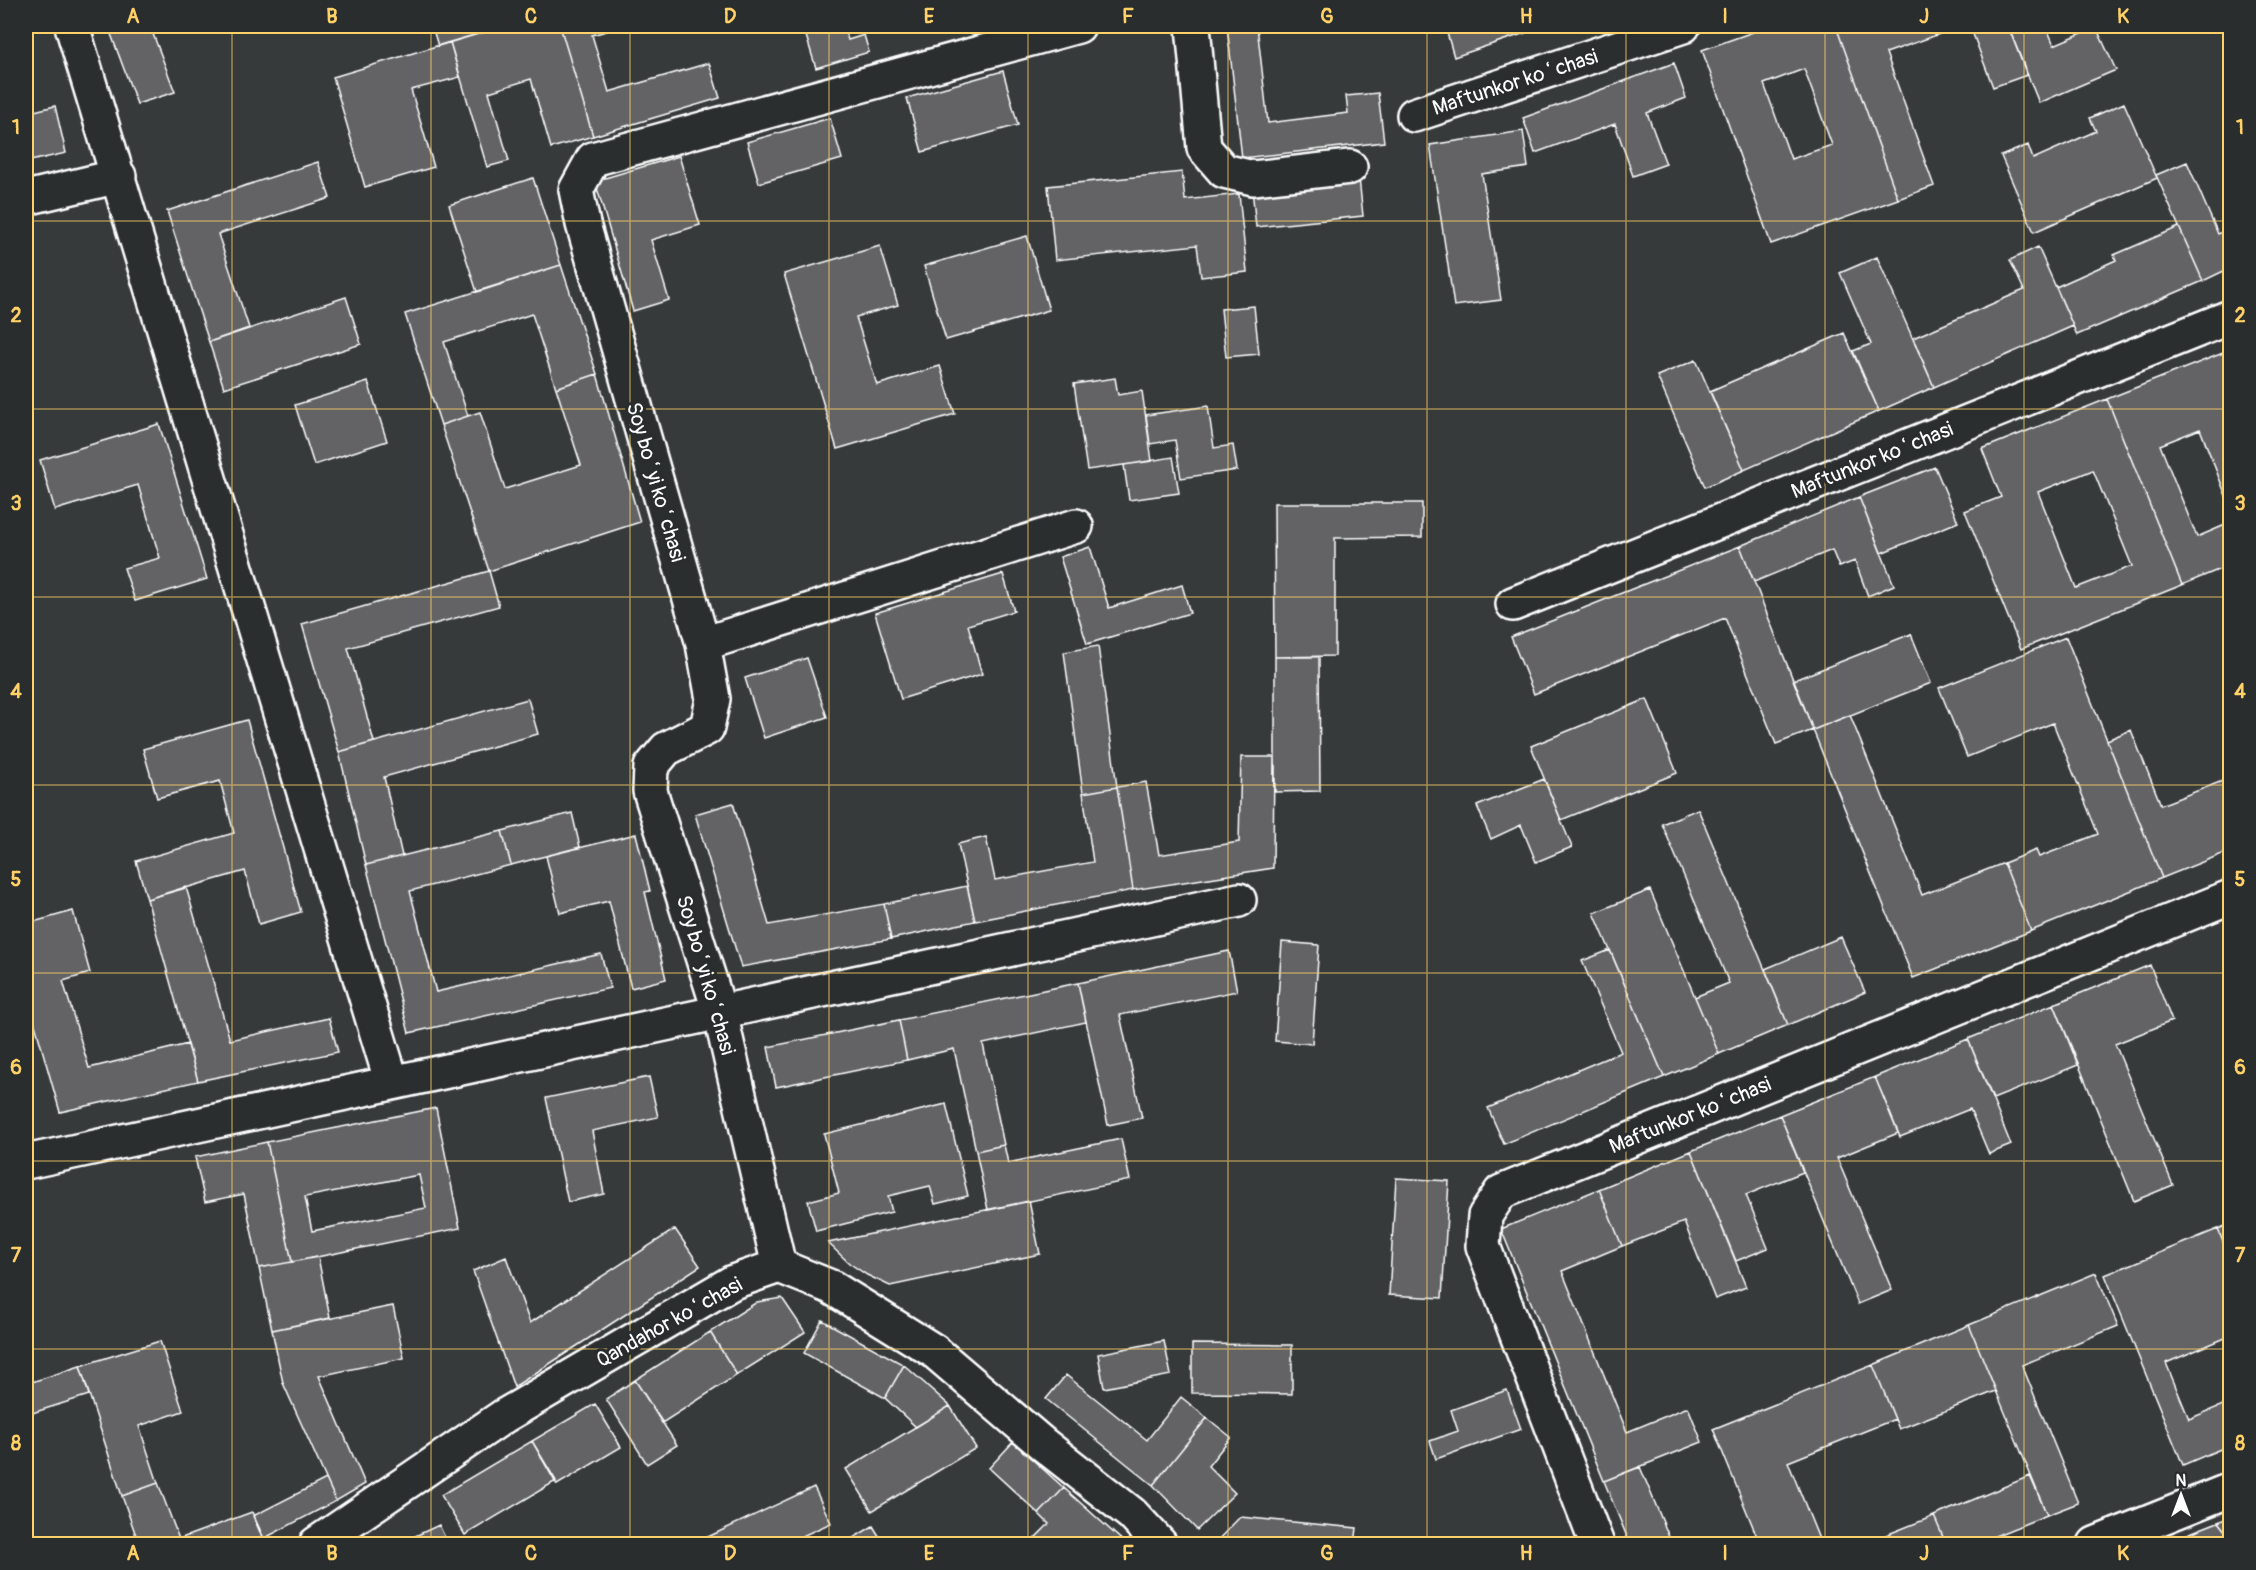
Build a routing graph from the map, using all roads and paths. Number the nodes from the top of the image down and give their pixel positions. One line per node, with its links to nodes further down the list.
1 (72, 26): 7 (street)
2 (1077, 26): 12 (street, Soy boʻyi koʻchasi)
3 (1193, 26): 6 (street)
4 (1683, 26): 5 (street, Maftunkor koʻchasi)
5 (1414, 115)
6 (1350, 166)
7 (119, 176): 8 (street); 16 (street)
8 (26, 198)
9 (2230, 317): 11 (street, Maftunkor koʻchasi)
10 (1076, 526): 12 (street)
11 (1513, 604)
12 (703, 644): 15 (street, Soy boʻyi koʻchasi)
13 (2230, 897): 22 (street, Maftunkor koʻchasi)
14 (1239, 900): 15 (street)
15 (720, 1013): 16 (street); 18 (street, Soy boʻyi koʻchasi)
16 (393, 1083): 17 (street)
17 (26, 1162)
18 (779, 1266): 20 (street, Qandahor koʻchasi); 21 (street)
19 (2230, 1490): 23 (street)
20 (316, 1545)
21 (1160, 1545)
22 (1597, 1545)
23 (2095, 1545)

